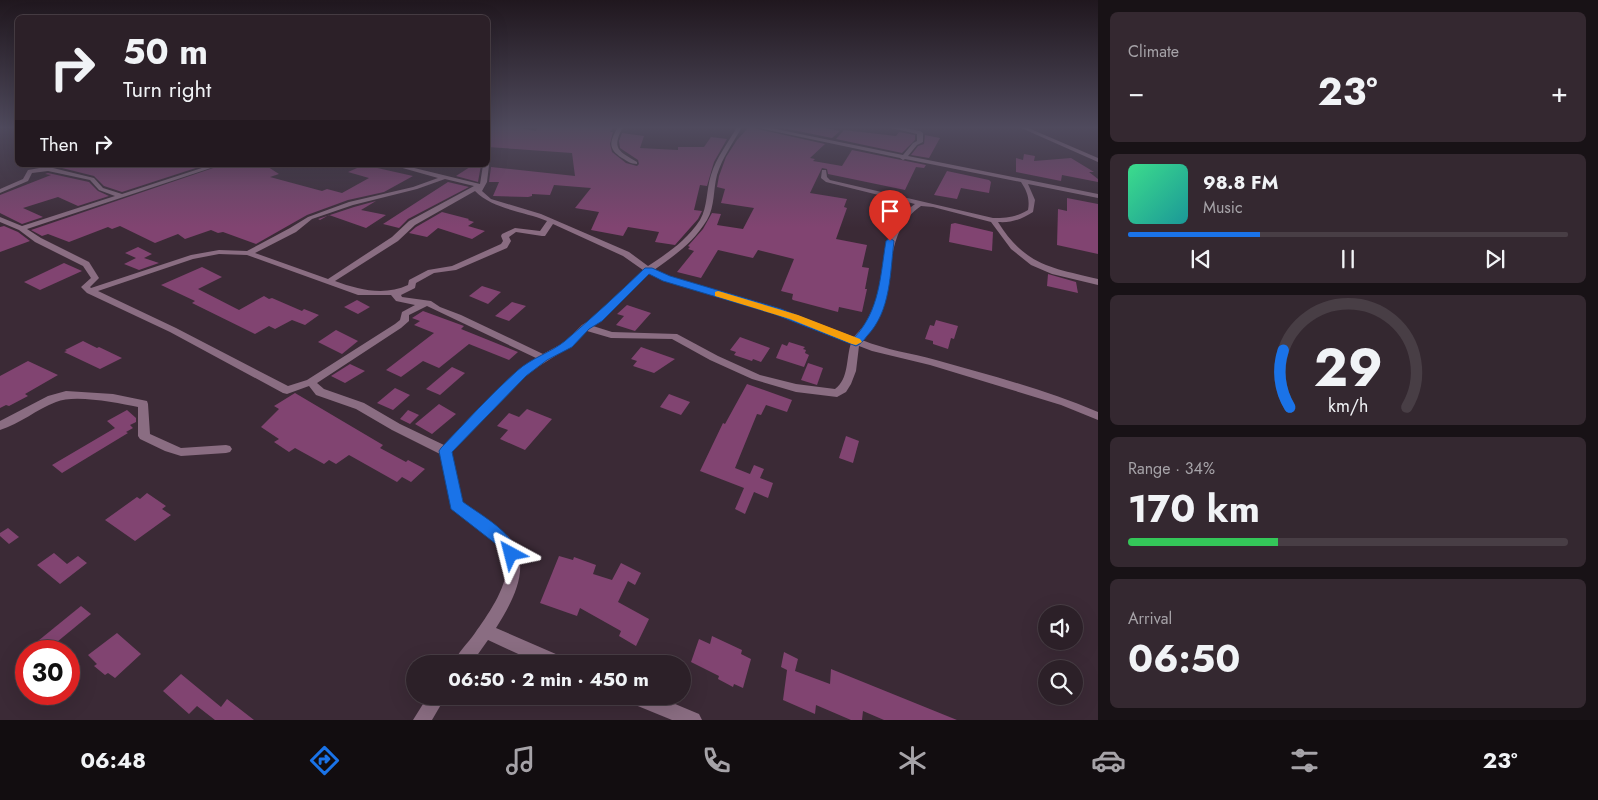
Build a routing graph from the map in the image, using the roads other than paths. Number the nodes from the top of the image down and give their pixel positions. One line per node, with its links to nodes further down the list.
1 (720, 161): 21 (street)
2 (917, 161): 10 (street)
3 (52, 167): 7 (street)
4 (211, 167): 13 (street)
5 (402, 167): 9 (street)
6 (486, 167): 11 (street)
7 (48, 169): 12 (street); 13 (street)
8 (824, 171): 15 (street)
9 (443, 178): 11 (street); 20 (street)
10 (1024, 182): 14 (street); 18 (street)
11 (480, 186): 17 (street); 22 (street)
12 (0, 191)
13 (123, 196): 19 (street)
14 (1098, 196)
15 (921, 203): 18 (street); 28 (street)
16 (0, 219): 19 (street)
17 (551, 221): 21 (street); 25 (street)
18 (994, 221): 23 (street)
19 (22, 228): 24 (street)
20 (248, 253): 22 (street); 24 (street)
21 (648, 270): 27 (street); 28 (street)
22 (330, 281): 25 (street)
23 (1098, 282)
24 (90, 291): 30 (street)
25 (396, 294): 26 (street)
26 (428, 303): 29 (street); 30 (street)
27 (585, 327): 28 (street); 29 (street)
28 (856, 342): 31 (street)
29 (543, 358): 34 (street)
30 (311, 382): 34 (street)
31 (1098, 416)
32 (0, 426): 33 (street)
33 (226, 449)
34 (445, 451): 35 (street)
35 (485, 632): 36 (street); 37 (street)
36 (468, 655)
37 (538, 655)
38 (432, 705): 40 (street)
39 (656, 705): 41 (street)
40 (422, 720)
41 (693, 720)

